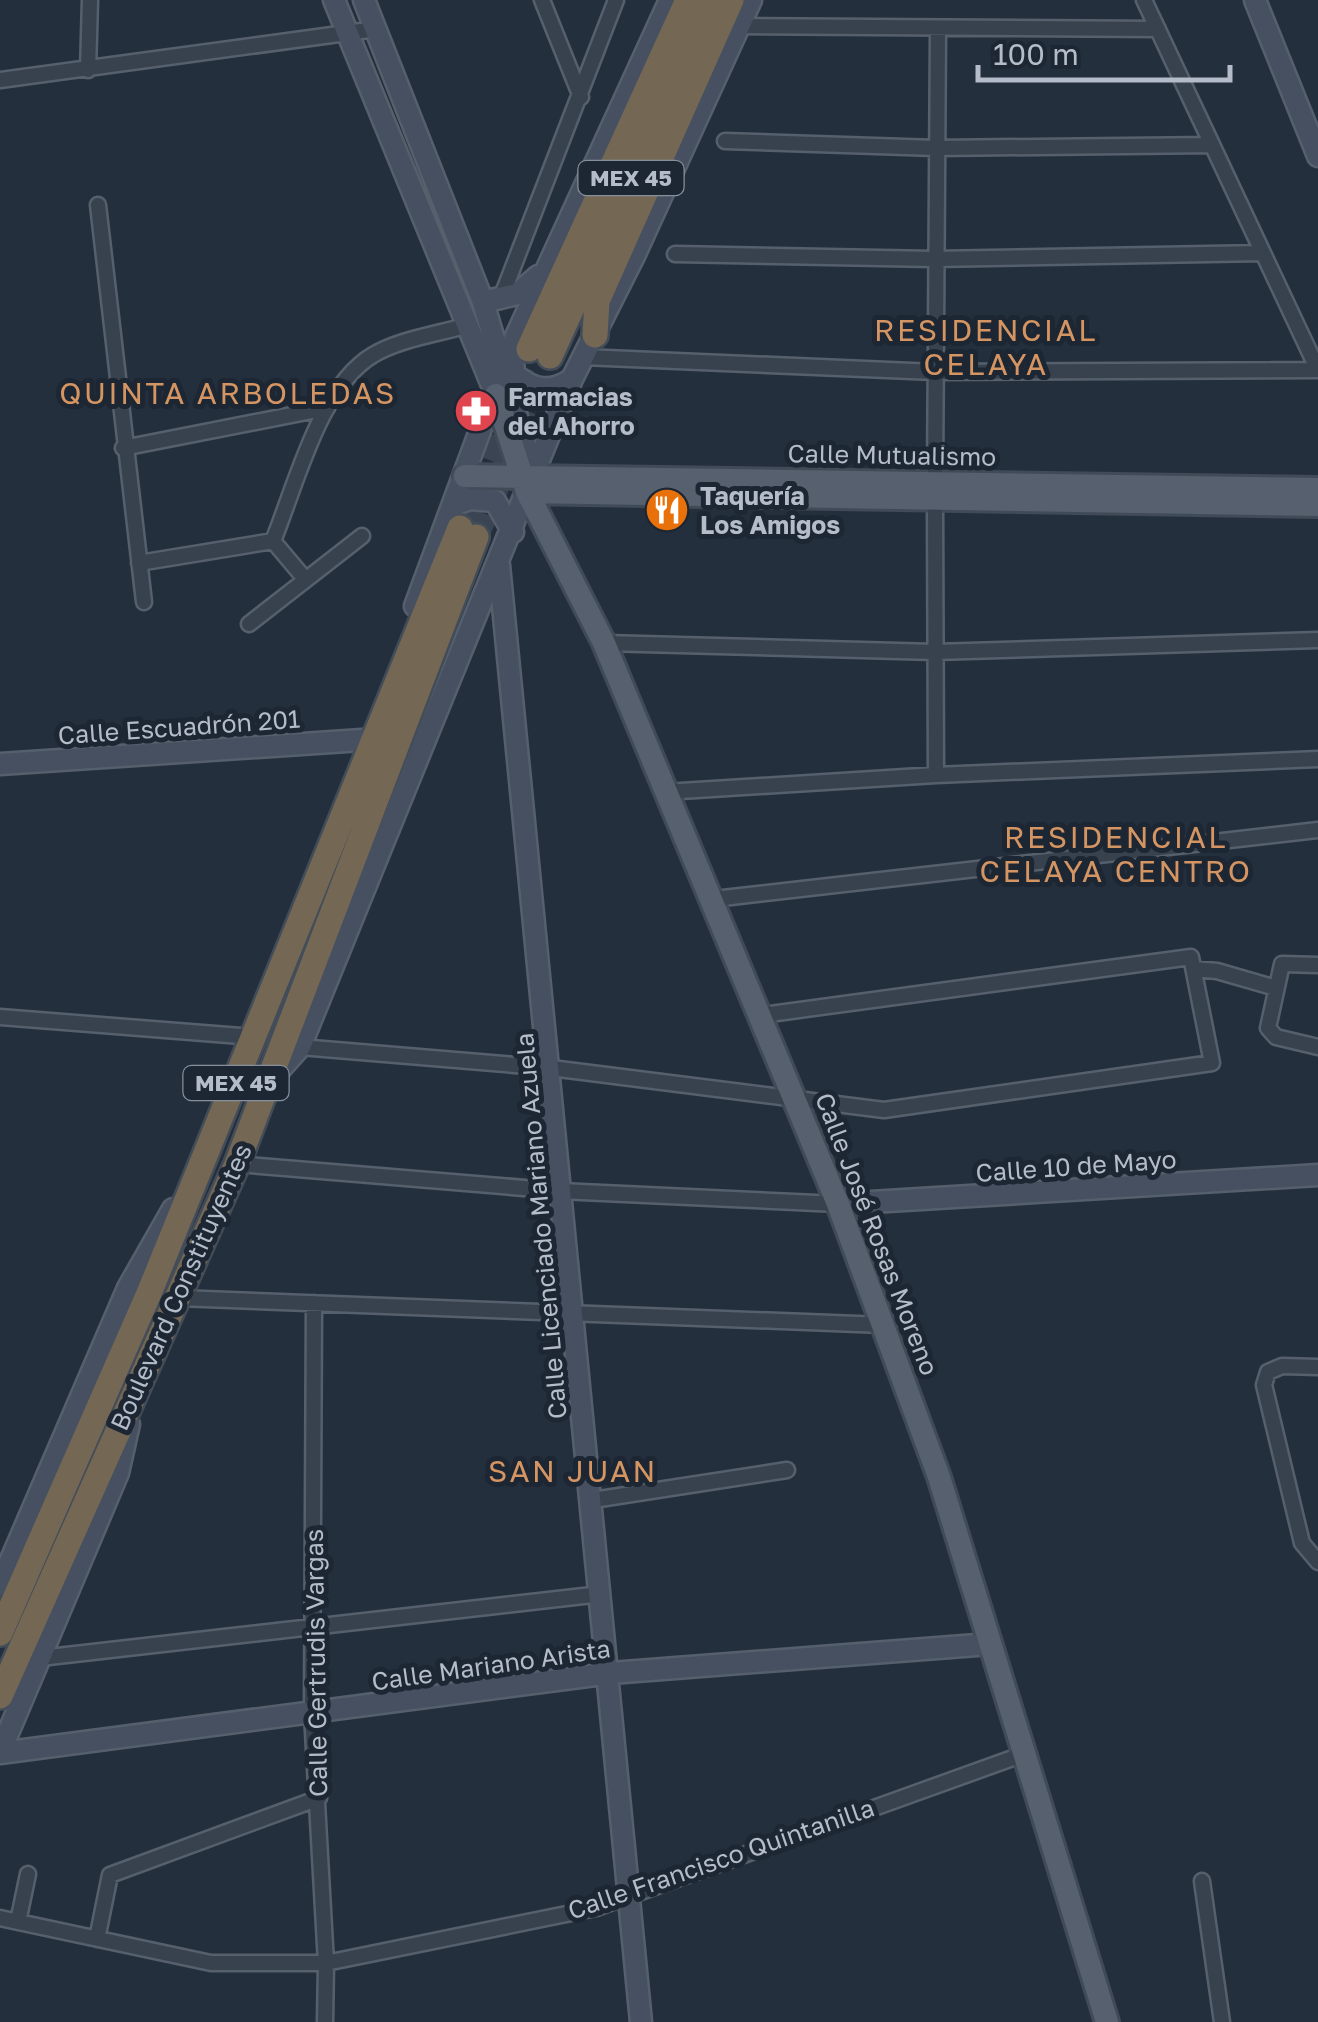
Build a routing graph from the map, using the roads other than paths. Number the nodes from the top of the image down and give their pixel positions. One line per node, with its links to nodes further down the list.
1 (90, 0): 18 (street)
2 (334, 0): 17 (street)
3 (364, 0): 14 (street)
4 (542, 0): 20 (street)
5 (616, 0): 20 (street)
6 (670, 0): 30 (street)
7 (688, 0): 34 (highway, MEX 45)
8 (712, 0): 34 (highway, MEX 45)
9 (731, 0): 33 (highway)
10 (751, 0): 13 (street)
11 (1144, 0): 16 (street)
12 (1255, 0): 21 (street)
13 (740, 26): 15 (street); 33 (street)
14 (376, 28): 17 (street); 31 (street)
15 (938, 29): 16 (street); 24 (street)
16 (1158, 29): 23 (street)
17 (348, 33): 18 (street); 32 (street)
18 (88, 70): 19 (street)
19 (0, 80)
20 (581, 97): 31 (street)
21 (1310, 119): 25 (street)
22 (726, 141): 24 (street)
23 (1212, 145): 24 (street); 27 (street)
24 (936, 148): 29 (street)
25 (1318, 156)
26 (98, 205): 41 (street)
27 (1263, 253): 29 (street); 36 (street)
28 (675, 254): 29 (street)
29 (934, 259): 37 (street)
30 (544, 271): 31 (street); 34 (street)
31 (491, 302): 35 (street)
32 (468, 325): 39 (street); 40 (street)
33 (589, 346): 37 (street); 38 (street)
34 (530, 351): 35 (street); 38 (street)
35 (503, 370): 39 (street); 43 (street)
36 (1318, 370): 37 (street)
37 (935, 372): 45 (street)
38 (572, 379): 43 (street)
39 (496, 396): 42 (street); 43 (main road, Calle José Rosas Moreno)
40 (327, 408): 41 (street); 50 (street)
41 (123, 448): 51 (street)
42 (465, 476): 43 (main road, Calle Mutualismo); 47 (street)
43 (528, 481): 45 (main road, Calle Mutualismo); 48 (street); 59 (main road, Calle José Rosas Moreno)
44 (1318, 490): 45 (main road, Calle Mutualismo)
45 (935, 493): 46 (main road, Calle Mutualismo); 60 (street)
46 (1318, 506)
47 (464, 523): 48 (street); 61 (street); 77 (highway, Boulevard Constituyentes / MEX 45); 78 (highway, Boulevard Constituyentes / MEX 45)
48 (513, 532): 52 (street)
49 (362, 536): 53 (street)
50 (273, 541): 51 (street); 53 (street)
51 (139, 563): 54 (street)
52 (500, 564): 55 (street); 56 (street, Calle Licenciado Mariano Azuela)
53 (305, 579): 57 (street)
54 (144, 602)
55 (480, 603): 56 (street); 74 (street)
56 (504, 605): 76 (street, Calle Licenciado Mariano Azuela)
57 (249, 624)
58 (1318, 640): 60 (street)
59 (604, 643): 60 (street); 65 (main road, Calle José Rosas Moreno)
60 (935, 652): 64 (street)
61 (362, 740): 63 (street, Calle Escuadrón 201); 73 (street)
62 (1318, 759): 64 (street)
63 (0, 764)
64 (936, 775): 65 (street)
65 (665, 792): 67 (main road, Calle José Rosas Moreno)
66 (1318, 830): 67 (street)
67 (714, 899): 71 (main road, Calle José Rosas Moreno)
68 (1192, 963): 70 (street); 71 (street); 79 (street)
69 (1318, 965): 70 (street)
70 (1276, 988): 75 (street)
71 (762, 1015): 79 (main road, Calle José Rosas Moreno)
72 (0, 1017): 73 (street)
73 (240, 1036): 77 (street)
74 (300, 1047): 76 (street); 78 (street)
75 (1318, 1048)
76 (551, 1068): 79 (street); 83 (street, Calle Licenciado Mariano Azuela)
77 (242, 1071): 80 (highway, Boulevard Constituyentes / MEX 45)
78 (272, 1078): 81 (highway, Boulevard Constituyentes / MEX 45)
79 (795, 1097): 84 (main road, Calle José Rosas Moreno)
80 (202, 1160): 94 (street); 97 (highway, Boulevard Constituyentes / MEX 45)
81 (237, 1164): 83 (street); 85 (highway, Boulevard Constituyentes / MEX 45)
82 (1318, 1175): 84 (street, Calle 10 de Mayo)
83 (560, 1192): 84 (street); 87 (street, Calle Licenciado Mariano Azuela)
84 (838, 1204): 88 (main road, Calle José Rosas Moreno)
85 (178, 1298): 86 (street); 90 (highway, Boulevard Constituyentes / MEX 45)
86 (314, 1303): 87 (street); 96 (street, Calle Gertrudis Vargas)
87 (572, 1313): 88 (street); 92 (street, Calle Licenciado Mariano Azuela)
88 (882, 1324): 98 (main road, Calle José Rosas Moreno)
89 (1318, 1367): 93 (street)
90 (138, 1383): 99 (street); 101 (highway, Boulevard Constituyentes / MEX 45)
91 (788, 1470): 92 (street)
92 (593, 1500): 95 (street, Calle Licenciado Mariano Azuela)
93 (1318, 1562)
94 (0, 1585)
95 (601, 1594): 96 (street); 100 (street, Calle Licenciado Mariano Azuela)
96 (311, 1625): 99 (street); 102 (street, Calle Gertrudis Vargas)
97 (0, 1634)
98 (990, 1644): 100 (street, Calle Mariano Arista); 104 (main road, Calle José Rosas Moreno)
99 (40, 1658): 103 (street)
100 (610, 1673): 102 (street, Calle Mariano Arista); 108 (street, Calle Licenciado Mariano Azuela)
101 (0, 1696)
102 (312, 1714): 103 (street, Calle Mariano Arista); 105 (street, Calle Gertrudis Vargas)
103 (0, 1753)
104 (1024, 1754): 108 (street, Calle Francisco Quintanilla); 115 (main road, Calle José Rosas Moreno)
105 (319, 1798): 111 (street); 112 (street, Calle Gertrudis Vargas)
106 (28, 1874): 110 (street)
107 (1202, 1881): 116 (street)
108 (631, 1892): 112 (street, Calle Francisco Quintanilla); 114 (street, Calle Licenciado Mariano Azuela)
109 (0, 1918): 110 (street, Calle Francisco Quintanilla)
110 (18, 1922): 111 (street, Calle Francisco Quintanilla)
111 (97, 1939): 112 (street, Calle Francisco Quintanilla)
112 (326, 1963): 113 (street, Calle Gertrudis Vargas)
113 (325, 2022)
114 (642, 2022)
115 (1107, 2022)
116 (1222, 2022)

